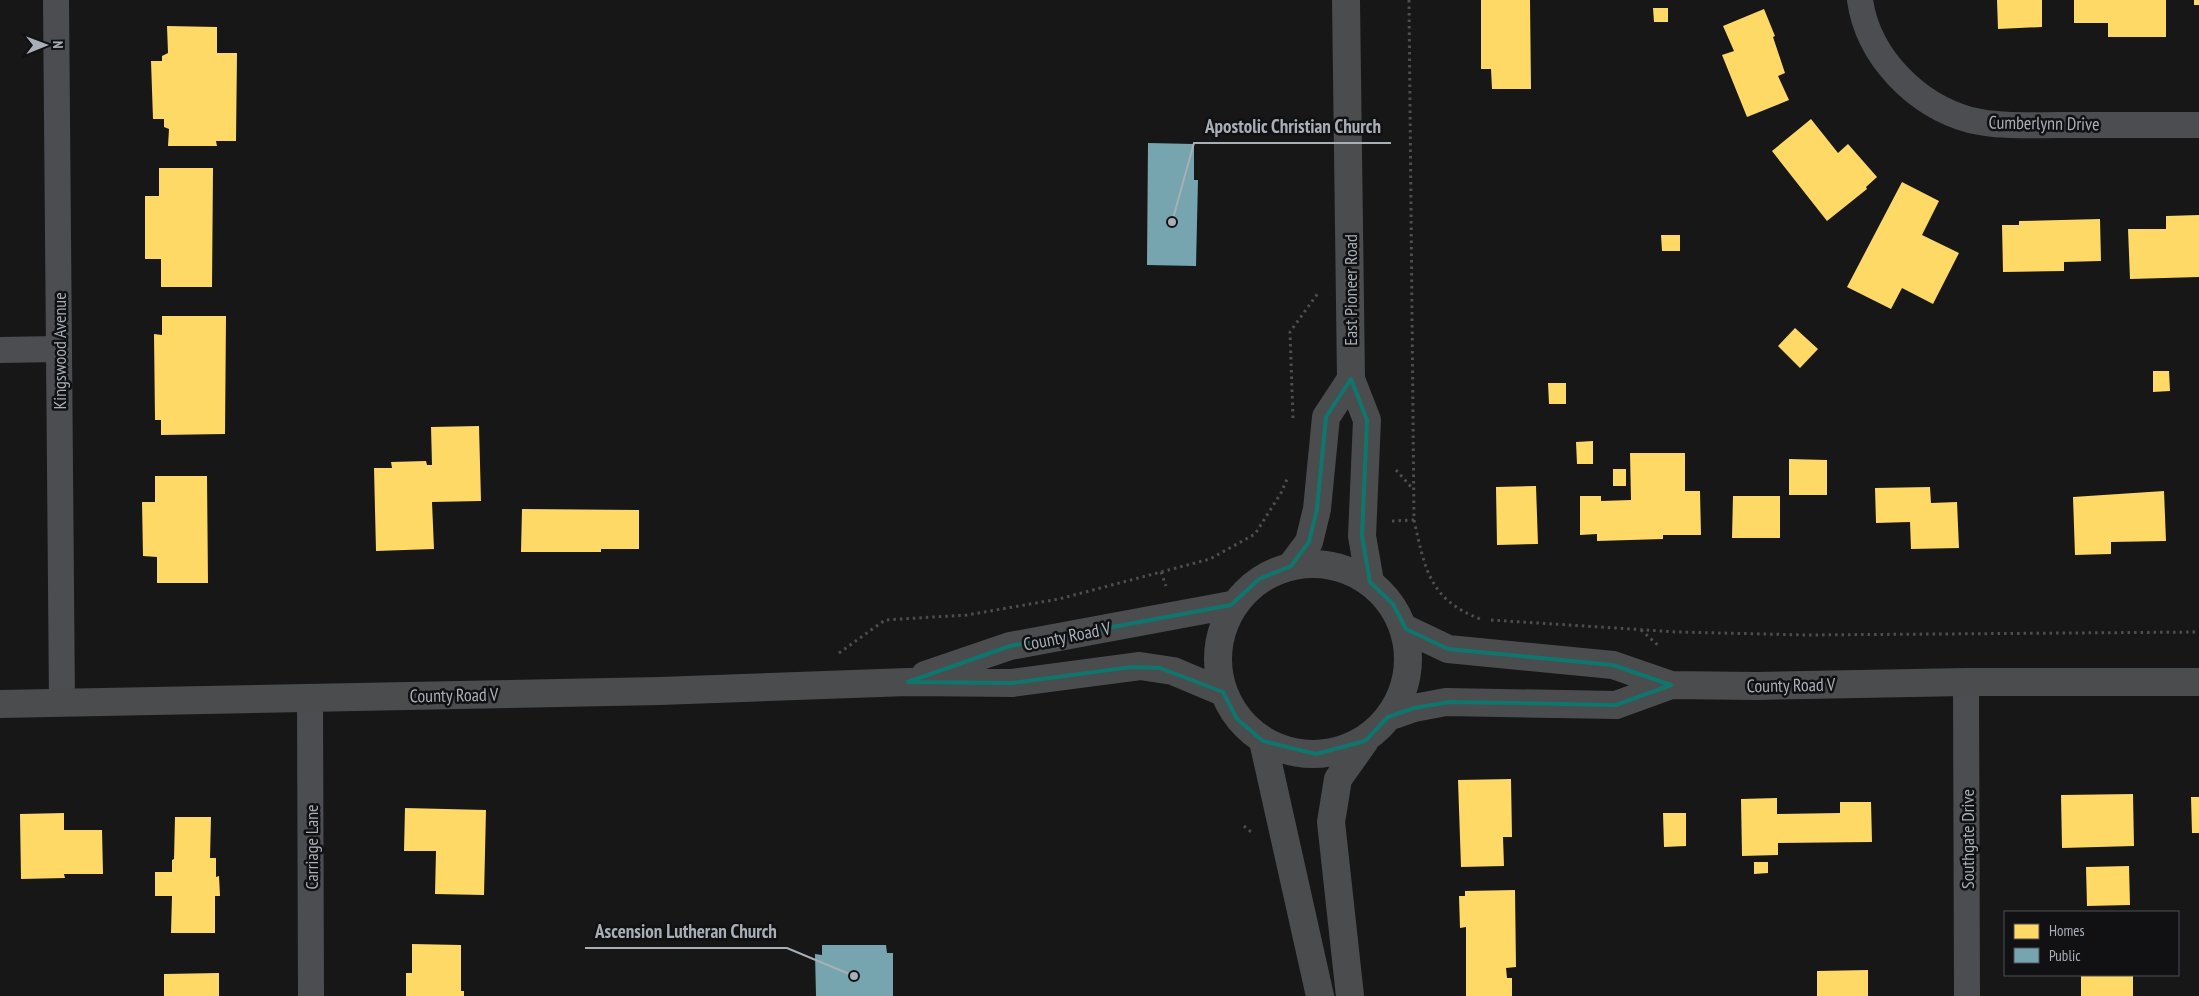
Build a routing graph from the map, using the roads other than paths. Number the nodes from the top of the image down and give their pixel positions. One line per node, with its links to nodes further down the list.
1 (56, 0): 5 (street, Kingswood Avenue)
2 (1346, 0): 7 (main road, East Pioneer Road)
3 (1860, 0): 4 (street, Cumberlynn Drive)
4 (2199, 124)
5 (59, 349): 6 (street); 18 (street, Kingswood Avenue)
6 (0, 350)
7 (1351, 379): 8 (main road); 9 (main road)
8 (1291, 566): 9 (main road); 10 (main road)
9 (1370, 582): 11 (main road)
10 (1231, 605): 12 (main road, County Road V); 16 (main road)
11 (1406, 629): 15 (main road); 20 (main road)
12 (908, 682): 16 (main road, County Road V); 17 (main road, County Road V)
13 (1966, 682): 14 (main road, County Road V); 15 (main road, County Road V); 26 (street, Southgate Drive)
14 (2199, 682)
15 (1671, 685): 20 (main road, County Road V)
16 (1223, 692): 21 (main road)
17 (310, 698): 18 (main road, County Road V); 23 (street, Carriage Lane)
18 (62, 703): 19 (main road, County Road V)
19 (0, 704)
20 (1388, 717): 22 (main road)
21 (1263, 741): 22 (main road); 24 (main road)
22 (1365, 741): 25 (main road)
23 (311, 996)
24 (1320, 996)
25 (1350, 996)
26 (1968, 996)

